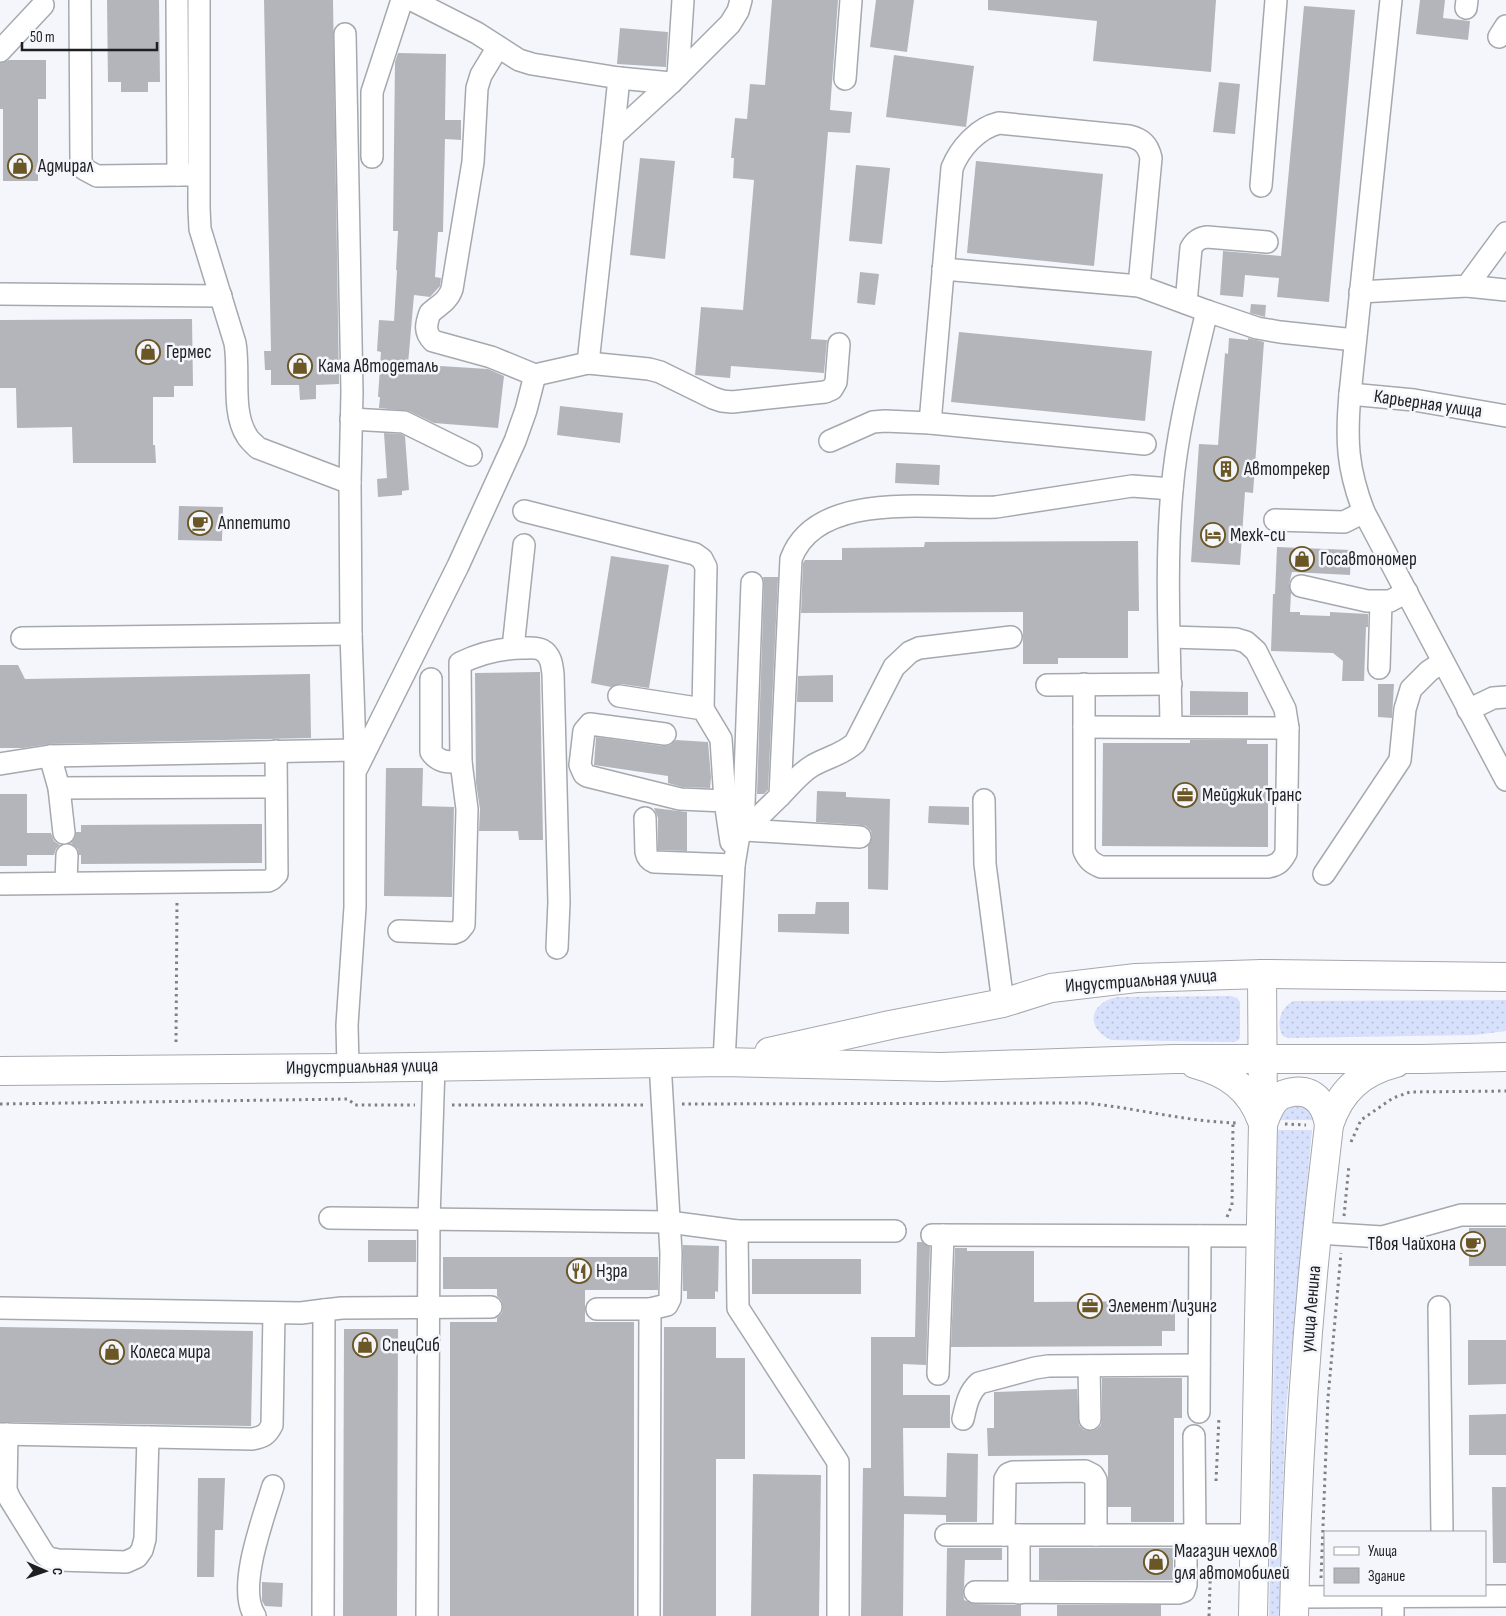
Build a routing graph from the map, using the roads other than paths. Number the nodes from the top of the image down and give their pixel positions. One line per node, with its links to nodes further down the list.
1 (80, 0): 20 (street)
2 (177, 0): 20 (street)
3 (199, 0): 21 (street)
4 (402, 0): 19 (street)
5 (412, 0): 13 (street)
6 (683, 0): 16 (street)
7 (741, 0): 16 (street)
8 (851, 0): 17 (street)
9 (1276, 0): 22 (street)
10 (1391, 0): 29 (street)
11 (43, 5): 14 (street)
12 (345, 34): 40 (street)
13 (498, 47): 15 (street); 37 (street)
14 (0, 51)
15 (619, 78): 16 (street); 18 (street)
16 (675, 79): 18 (street)
17 (844, 79)
18 (613, 136): 36 (street)
19 (372, 157)
20 (178, 175): 21 (street)
21 (199, 175): 31 (street)
22 (1261, 186)
23 (1506, 233): 27 (street)
24 (1267, 242): 32 (street)
25 (943, 269): 26 (street); 26 (street); 41 (street)
26 (1139, 286): 32 (street)
27 (1467, 286): 28 (street); 29 (street)
28 (1506, 290)
29 (1360, 292): 34 (street)
30 (0, 294): 31 (street)
31 (221, 296): 45 (street)
32 (1186, 303): 33 (street)
33 (1207, 311): 34 (street); 46 (street)
34 (1355, 340): 38 (street)
35 (839, 344): 36 (street)
36 (588, 363): 37 (street)
37 (535, 375): 62 (street)
38 (1350, 394): 39 (street, Карьерная улица); 48 (street)
39 (1506, 416)
40 (351, 419): 44 (street); 45 (street)
41 (930, 422): 42 (street); 43 (street)
42 (830, 441)
43 (1146, 444)
44 (471, 455)
45 (350, 483): 55 (street)
46 (1172, 489): 57 (street); 85 (street)
47 (524, 511): 70 (street)
48 (1364, 512): 49 (street); 53 (street)
49 (1275, 520)
50 (524, 545): 59 (street)
51 (752, 583): 90 (street)
52 (1301, 586): 54 (street)
53 (1407, 592): 54 (street); 60 (street)
54 (1380, 602): 63 (street)
55 (351, 634): 58 (street); 76 (street)
56 (1011, 637): 85 (street)
57 (1170, 637): 67 (street); 74 (street)
58 (22, 638)
59 (513, 648): 61 (street); 98 (street)
60 (1443, 662): 71 (street); 94 (street)
61 (460, 663): 64 (street); 79 (street)
62 (407, 667): 64 (street); 81 (street)
63 (1379, 668)
64 (430, 679): 79 (street)
65 (1046, 684): 66 (street)
66 (1084, 684): 67 (street); 72 (street)
67 (1171, 684): 73 (street)
68 (618, 696): 70 (street)
69 (1506, 697): 71 (street)
70 (703, 710): 87 (street)
71 (1468, 710): 82 (street)
72 (1084, 727): 73 (street); 74 (street)
73 (1171, 727): 74 (street)
74 (1288, 728)
75 (665, 734): 87 (street)
76 (355, 750): 77 (street); 81 (street)
77 (276, 751): 78 (street); 83 (street)
78 (50, 756): 80 (street); 84 (street)
79 (461, 762): 97 (street)
80 (0, 764)
81 (355, 772): 109 (street)
82 (1506, 780)
83 (276, 787): 84 (street); 95 (street)
84 (59, 788): 89 (street)
85 (780, 796): 90 (street)
86 (984, 800): 101 (street)
87 (726, 801): 93 (street)
88 (646, 818): 93 (street)
89 (64, 833)
90 (742, 833): 91 (street); 93 (street)
91 (860, 837)
92 (67, 855): 95 (street)
93 (734, 865): 107 (street)
94 (1324, 874)
95 (66, 882): 96 (street)
96 (0, 884)
97 (399, 932)
98 (557, 948)
99 (1262, 974): 100 (main road, Индустриальная улица); 101 (main road, Индустриальная улица); 105 (main road)
100 (1506, 977)
101 (1003, 1003): 107 (main road, Индустриальная улица)
102 (1506, 1057): 104 (main road, Индустриальная улица)
103 (1174, 1059): 105 (main road, Индустриальная улица); 107 (main road, Индустриальная улица); 111 (main road)
104 (1422, 1059): 105 (main road, Индустриальная улица); 112 (main road, улица Ленина)
105 (1263, 1060): 111 (main road)
106 (660, 1062): 107 (main road, Индустриальная улица); 108 (main road, Индустриальная улица); 116 (street)
107 (724, 1062)
108 (434, 1066): 109 (main road, Индустриальная улица); 115 (street)
109 (348, 1068): 110 (main road, Индустриальная улица)
110 (0, 1071)
111 (1263, 1124): 112 (main road); 121 (main road)
112 (1329, 1125): 119 (main road, улица Ленина)
113 (1506, 1214): 119 (street)
114 (330, 1218): 115 (street)
115 (429, 1220): 116 (street); 122 (street)
116 (669, 1222): 117 (street); 127 (street)
117 (737, 1231): 118 (street); 156 (street)
118 (894, 1231)
119 (1330, 1234): 150 (main road, улица Ленина)
120 (1200, 1236): 121 (street); 130 (street); 132 (street)
121 (1261, 1236): 145 (main road)
122 (428, 1307): 123 (street); 128 (street); 154 (street)
123 (491, 1307)
124 (1439, 1307): 140 (street)
125 (0, 1308): 129 (street)
126 (597, 1308): 127 (street)
127 (650, 1309): 155 (street)
128 (324, 1310): 129 (street); 153 (street)
129 (274, 1312): 138 (street)
130 (1199, 1365): 131 (street); 133 (street)
131 (1089, 1366): 134 (street); 135 (street)
132 (938, 1374)
133 (1199, 1412)
134 (962, 1419)
135 (1090, 1419)
136 (3, 1434): 138 (street); 138 (street)
137 (1194, 1436): 144 (street)
138 (148, 1437)
139 (273, 1486): 152 (street)
140 (1442, 1531)
141 (946, 1534): 142 (street)
142 (1012, 1535): 143 (street); 143 (street); 147 (street)
143 (1096, 1535): 144 (street)
144 (1190, 1535): 145 (street); 147 (street)
145 (1255, 1535): 157 (main road)
146 (975, 1592): 147 (street)
147 (1019, 1593)
148 (1442, 1596): 149 (street); 151 (street)
149 (1506, 1596)
150 (1303, 1604): 151 (street)
151 (1393, 1606)
152 (255, 1616)
153 (323, 1616)
154 (427, 1616)
155 (649, 1616)
156 (838, 1616)
157 (1253, 1616)

